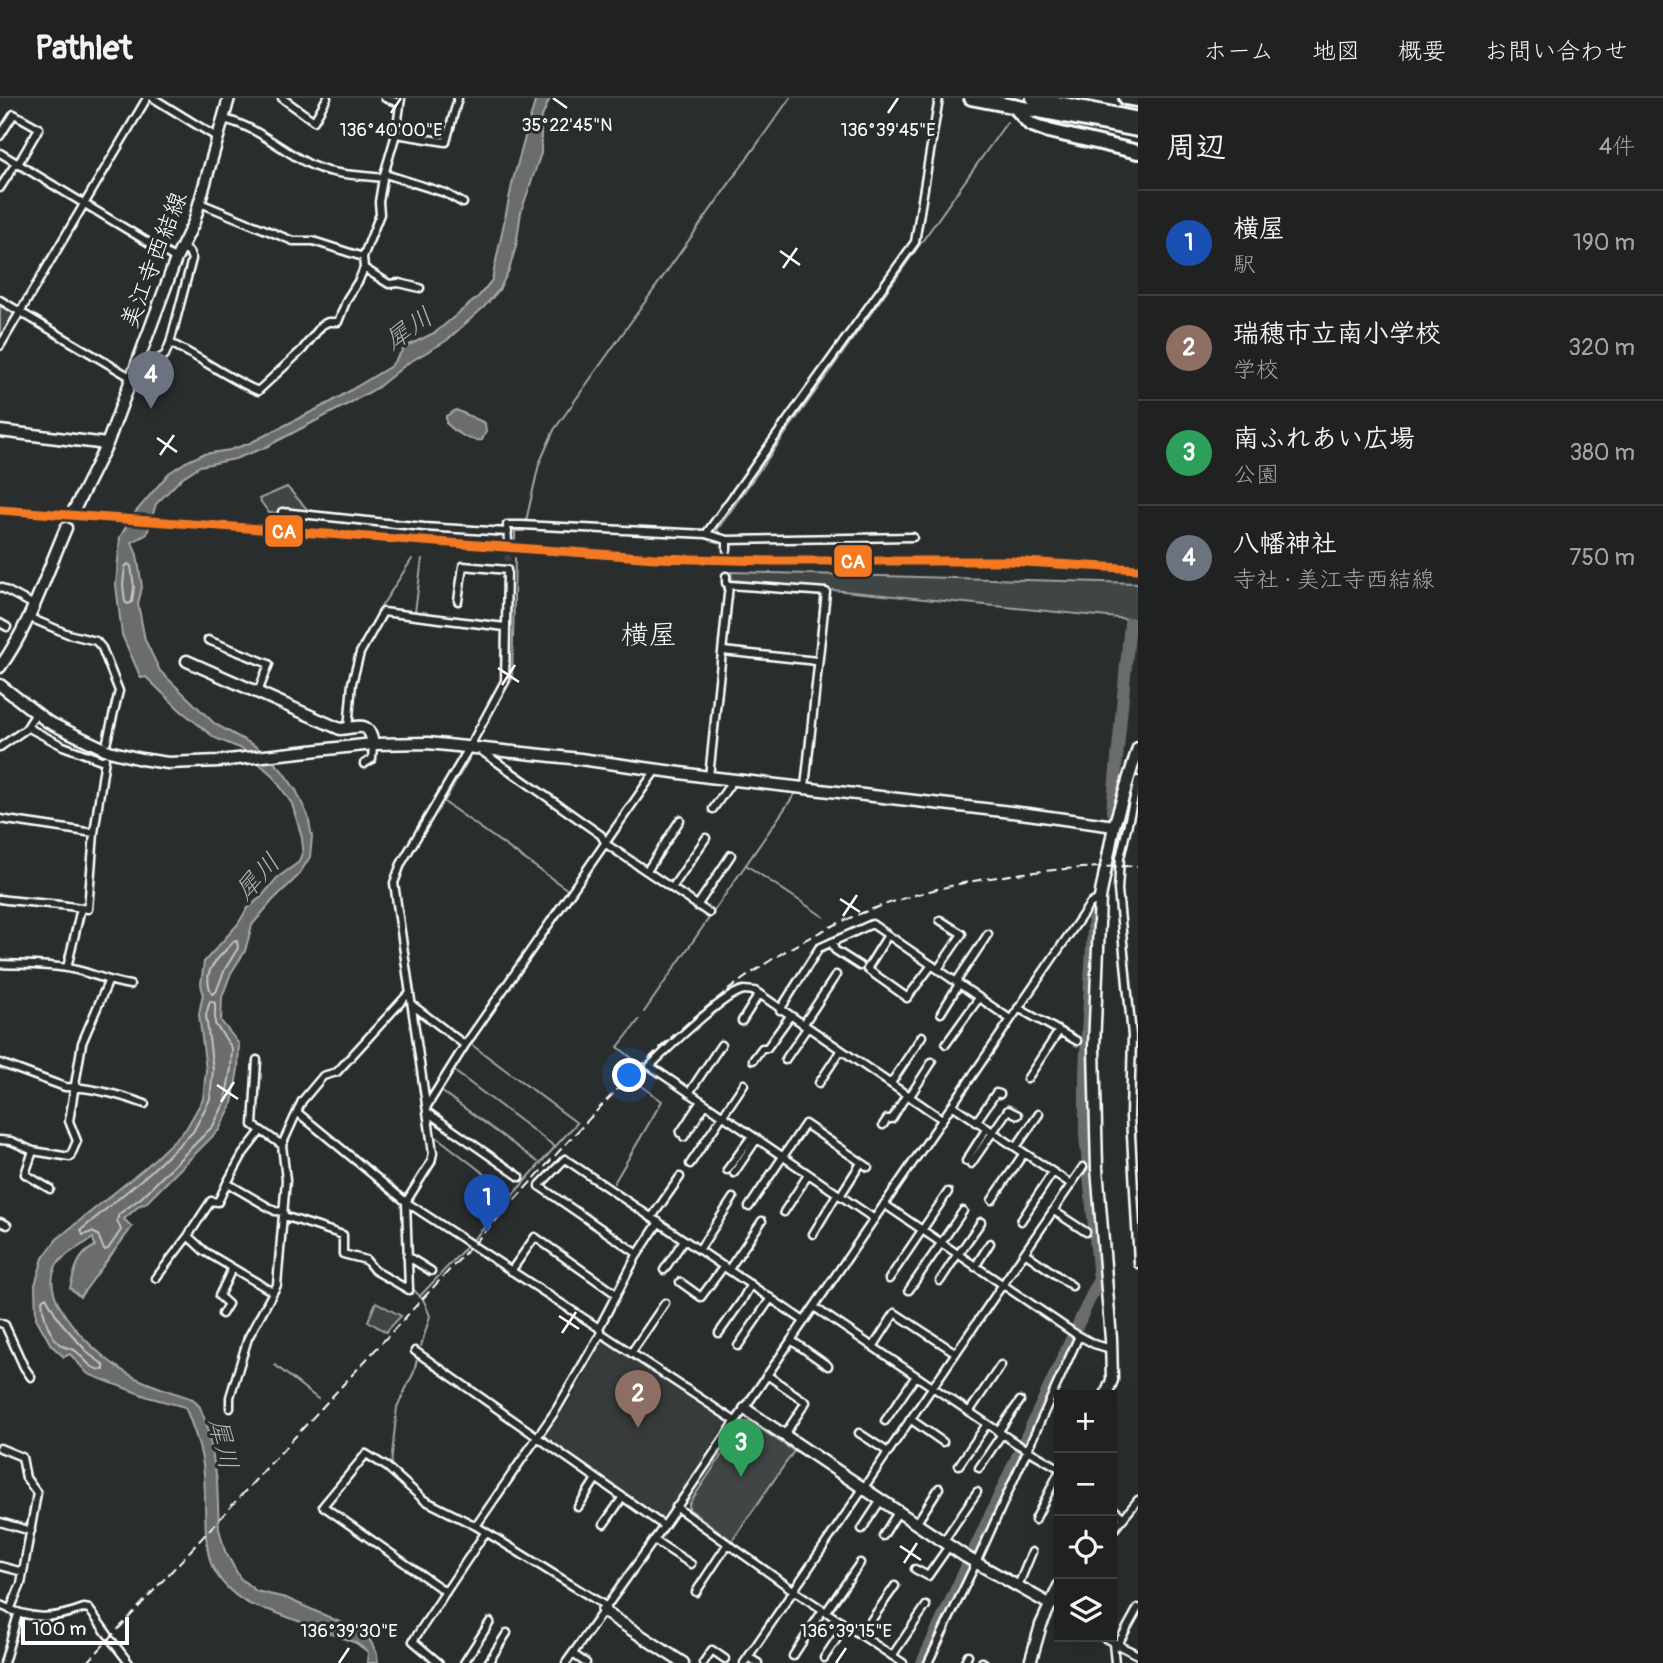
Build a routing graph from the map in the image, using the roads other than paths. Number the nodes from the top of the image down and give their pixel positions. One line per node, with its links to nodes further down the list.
1 (147, 98): 28 (street)
2 (153, 98): 20 (street)
3 (229, 98): 15 (street, 美江寺西結線)
4 (282, 98): 5 (street)
5 (327, 98)
6 (385, 98): 12 (street)
7 (458, 98): 18 (street)
8 (939, 98): 46 (street)
9 (971, 98): 14 (highway)
10 (1032, 98): 16 (highway)
11 (1126, 98): 13 (highway)
12 (400, 100): 18 (street)
13 (1138, 100)
14 (1014, 106): 17 (highway); 21 (highway)
15 (223, 119): 20 (street, 美江寺西結線); 24 (street)
16 (1138, 119)
17 (1138, 130)
18 (396, 134): 24 (street)
19 (0, 136): 23 (street)
20 (218, 138): 26 (street, 美江寺西結線)
21 (1138, 152)
22 (0, 153): 23 (street)
23 (17, 163): 25 (street); 28 (street)
24 (384, 176): 27 (street); 30 (street)
25 (0, 188)
26 (200, 203): 29 (street, 美江寺西結線); 30 (street)
27 (463, 203)
28 (83, 204): 31 (street); 35 (street)
29 (182, 247): 31 (street, 美江寺西結線); 36 (street)
30 (363, 257): 32 (street)
31 (176, 259): 38 (street, 美江寺西結線)
32 (364, 268): 33 (street); 36 (street)
33 (420, 288)
34 (0, 300): 35 (street)
35 (20, 312): 37 (street); 39 (street)
36 (170, 343): 38 (street)
37 (0, 346)
38 (140, 359): 39 (street, 美江寺西結線)
39 (132, 378): 41 (street, 美江寺西結線)
40 (0, 431): 41 (street)
41 (107, 443): 42 (street, 美江寺西結線)
42 (74, 510)
43 (282, 512): 45 (street)
44 (66, 528): 55 (street)
45 (508, 532): 46 (street); 49 (street)
46 (706, 534): 48 (street)
47 (913, 537): 48 (street)
48 (727, 540): 50 (street)
49 (508, 541)
50 (727, 550)
51 (726, 576): 52 (street)
52 (729, 584): 59 (street); 60 (street)
53 (0, 587): 55 (street)
54 (458, 601): 57 (street)
55 (34, 605): 56 (street)
56 (27, 617): 62 (street); 68 (street)
57 (505, 627): 67 (street); 72 (street)
58 (208, 640): 64 (street)
59 (723, 651): 60 (street); 75 (street)
60 (817, 660): 78 (street)
61 (187, 661): 64 (street)
62 (1, 664)
63 (0, 685): 65 (street)
64 (258, 692): 67 (street)
65 (36, 713): 66 (street); 69 (street)
66 (27, 727): 70 (street); 83 (street)
67 (348, 729): 69 (street)
68 (107, 741)
69 (373, 744): 72 (street); 73 (street)
70 (0, 747)
71 (1138, 748): 82 (street)
72 (474, 749): 74 (street); 85 (street); 106 (street)
73 (364, 765)
74 (656, 770): 75 (street); 85 (street)
75 (709, 778): 76 (street)
76 (733, 780): 78 (street); 79 (street)
77 (1138, 780): 200 (street)
78 (805, 788): 82 (street)
79 (713, 809)
80 (0, 819): 83 (street)
81 (680, 820): 87 (street)
82 (1114, 826): 89 (street)
83 (94, 833): 92 (street)
84 (706, 838): 88 (street)
85 (606, 844): 87 (street); 121 (street)
86 (731, 855): 91 (street)
87 (647, 872): 88 (street)
88 (671, 888): 91 (street)
89 (1100, 898): 110 (street); 229 (street)
90 (0, 899): 92 (street)
91 (697, 906): 93 (street)
92 (81, 908): 101 (street)
93 (709, 913)
94 (940, 920): 100 (street)
95 (989, 934): 104 (street)
96 (888, 936): 97 (street); 100 (street); 100 (street)
97 (832, 942): 99 (street); 111 (street)
98 (0, 964): 101 (street)
99 (860, 966)
100 (935, 967): 104 (street)
101 (67, 968): 103 (street)
102 (836, 975): 116 (street)
103 (108, 982): 105 (street); 133 (street)
104 (958, 983): 108 (street); 112 (street)
105 (130, 985)
106 (410, 992): 109 (street); 141 (street)
107 (759, 994): 111 (street); 115 (street); 134 (street)
108 (979, 998): 114 (street); 120 (street)
109 (412, 1005): 121 (street); 140 (street)
110 (1018, 1008): 114 (street); 117 (street)
111 (779, 1010): 113 (street)
112 (941, 1013)
113 (790, 1016): 116 (street); 125 (street)
114 (1010, 1019): 139 (street)
115 (742, 1021)
116 (805, 1026): 123 (street); 126 (street)
117 (1059, 1031): 119 (street); 129 (street)
118 (922, 1036): 131 (street)
119 (1077, 1041)
120 (946, 1044)
121 (465, 1045): 140 (street)
122 (721, 1045): 134 (street)
123 (841, 1050): 130 (street); 131 (street)
124 (257, 1060): 149 (street)
125 (753, 1060)
126 (785, 1060)
127 (932, 1062): 136 (street)
128 (0, 1063): 133 (street)
129 (1027, 1079)
130 (819, 1083)
131 (891, 1083): 136 (street)
132 (744, 1084): 144 (street)
133 (76, 1087): 138 (street); 155 (street)
134 (689, 1093): 137 (street)
135 (1000, 1094): 146 (street)
136 (908, 1095): 145 (street); 147 (street)
137 (703, 1103): 144 (street); 150 (street)
138 (145, 1104)
139 (952, 1105): 145 (street); 146 (street)
140 (427, 1109): 166 (street); 175 (street)
141 (297, 1112): 153 (street); 175 (street)
142 (1038, 1114): 154 (street)
143 (1018, 1115): 148 (street)
144 (723, 1116): 151 (street); 160 (street)
145 (942, 1119): 176 (street)
146 (976, 1122): 148 (street)
147 (883, 1125)
148 (990, 1130): 154 (street); 159 (street)
149 (260, 1132): 153 (street); 168 (street)
150 (682, 1135)
151 (754, 1137): 157 (street); 163 (street)
152 (0, 1140): 155 (street)
153 (282, 1145): 181 (street)
154 (1016, 1147): 156 (street)
155 (33, 1151): 170 (street)
156 (1024, 1153): 164 (street); 174 (street)
157 (782, 1157): 158 (street); 165 (street); 177 (street)
158 (861, 1163): 161 (street); 172 (street)
159 (968, 1163)
160 (690, 1164)
161 (868, 1167)
162 (1083, 1167): 169 (street)
163 (731, 1171)
164 (1053, 1172): 169 (street); 185 (street)
165 (808, 1175): 172 (street); 180 (street)
166 (520, 1177)
167 (680, 1177): 182 (street)
168 (227, 1183): 181 (street); 191 (street)
169 (1072, 1184): 179 (street)
170 (50, 1189)
171 (948, 1192): 188 (street)
172 (839, 1195): 183 (street); 190 (street)
173 (733, 1198): 195 (street)
174 (992, 1200)
175 (406, 1202): 199 (street); 206 (street)
176 (884, 1204): 183 (street); 188 (street)
177 (749, 1207)
178 (962, 1211): 193 (street)
179 (1054, 1211): 189 (street); 197 (street)
180 (784, 1212)
181 (284, 1214): 199 (street); 215 (street)
182 (652, 1217): 186 (street); 196 (street)
183 (873, 1218): 219 (street)
184 (762, 1221): 202 (street)
185 (1021, 1221)
186 (659, 1222): 192 (street); 196 (street)
187 (981, 1222): 198 (street)
188 (922, 1230): 193 (street); 208 (street)
189 (1086, 1232)
190 (813, 1234)
191 (188, 1236): 203 (street); 207 (street)
192 (684, 1240): 195 (street); 204 (street)
193 (941, 1243): 198 (street); 214 (street)
194 (990, 1243): 201 (street)
195 (699, 1250): 202 (street)
196 (638, 1254): 216 (street)
197 (1025, 1254): 212 (street); 213 (street)
198 (957, 1255): 201 (street); 209 (street)
199 (407, 1256): 205 (street)
200 (1138, 1264)
201 (975, 1267): 212 (street)
202 (726, 1268): 210 (street); 211 (street)
203 (232, 1269): 215 (street); 220 (street)
204 (664, 1270)
205 (431, 1271)
206 (511, 1271): 216 (street); 223 (street)
207 (156, 1278)
208 (889, 1279)
209 (940, 1281)
210 (680, 1282)
211 (751, 1284): 217 (street); 224 (street)
212 (1002, 1286): 225 (street); 232 (street)
213 (1072, 1286)
214 (909, 1290)
215 (273, 1292): 241 (street)
216 (616, 1294): 223 (street)
217 (771, 1298): 221 (street); 227 (street)
218 (665, 1303): 231 (street)
219 (814, 1307): 221 (street); 228 (street)
220 (222, 1314)
221 (804, 1321): 226 (street)
222 (0, 1322): 236 (street)
223 (600, 1331): 231 (street); 251 (street)
224 (719, 1333)
225 (1079, 1336): 229 (street); 254 (street)
226 (791, 1340): 234 (street); 235 (street)
227 (738, 1346)
228 (873, 1347): 232 (street); 237 (street)
229 (1111, 1349): 239 (street)
230 (415, 1352): 251 (street)
231 (631, 1353): 245 (street)
232 (956, 1353): 238 (street)
233 (1001, 1365): 243 (street)
234 (828, 1366)
235 (767, 1375): 242 (street); 250 (street)
236 (32, 1377)
237 (916, 1377): 238 (street); 246 (street)
238 (932, 1387): 243 (street); 244 (street)
239 (1108, 1390)
240 (1020, 1401): 249 (street)
241 (230, 1408)
242 (745, 1409): 245 (street); 250 (street)
243 (969, 1412): 247 (street)
244 (910, 1419): 252 (street); 255 (street)
245 (735, 1421): 268 (street)
246 (885, 1421)
247 (987, 1424): 249 (street); 256 (street)
248 (859, 1433): 255 (street)
249 (1000, 1433): 254 (street); 258 (street)
250 (785, 1434): 261 (street)
251 (538, 1437): 259 (street); 277 (street)
252 (943, 1442)
253 (0, 1448): 280 (street)
254 (1027, 1450): 257 (street); 288 (street)
255 (888, 1452): 261 (street)
256 (959, 1465)
257 (1054, 1467)
258 (979, 1468)
259 (596, 1479): 264 (street); 267 (street)
260 (1054, 1480): 272 (street)
261 (863, 1488): 265 (street); 295 (street)
262 (939, 1488): 275 (street)
263 (977, 1492): 284 (street)
264 (623, 1497): 274 (street); 278 (street)
265 (881, 1500): 269 (street); 279 (street)
266 (1138, 1500): 271 (street)
267 (578, 1507)
268 (676, 1507): 278 (street); 285 (street)
269 (898, 1512): 275 (street); 282 (street)
270 (1117, 1512): 271 (street)
271 (1123, 1517): 276 (street)
272 (1035, 1520)
273 (0, 1522): 280 (street)
274 (604, 1524)
275 (916, 1524): 284 (street)
276 (1117, 1525)
277 (476, 1526): 281 (street); 296 (street)
278 (664, 1526): 283 (street)
279 (862, 1529)
280 (31, 1531): 292 (street)
281 (485, 1532): 296 (street); 302 (street)
282 (883, 1536)
283 (654, 1540): 289 (street); 302 (street)
284 (946, 1544): 288 (street); 291 (street)
285 (727, 1545): 295 (street); 297 (street)
286 (1032, 1552): 294 (street)
287 (860, 1563): 305 (street)
288 (976, 1563): 294 (street); 331 (street)
289 (691, 1564)
290 (0, 1566): 292 (street)
291 (915, 1569)
292 (23, 1572): 304 (street)
293 (895, 1586): 310 (street)
294 (1018, 1586): 300 (street)
295 (793, 1590): 305 (street); 319 (street)
296 (446, 1592): 323 (street)
297 (696, 1592)
298 (0, 1605): 304 (street)
299 (926, 1606): 320 (street)
300 (1054, 1606)
301 (1138, 1608): 312 (street)
302 (605, 1609): 313 (street); 328 (street)
303 (1054, 1609): 333 (street)
304 (10, 1610): 306 (street)
305 (825, 1611): 308 (street); 316 (street)
306 (18, 1614): 321 (street); 322 (street)
307 (490, 1622): 324 (street)
308 (846, 1625): 310 (street); 317 (street)
309 (507, 1633): 325 (street)
310 (861, 1635): 320 (street)
311 (1112, 1642): 312 (street)
312 (1115, 1644): 315 (street); 334 (street)
313 (573, 1654): 326 (street); 327 (street)
314 (968, 1655): 332 (street)
315 (1138, 1655)
316 (793, 1656)
317 (824, 1658)
318 (725, 1659): 329 (street)
319 (746, 1660): 330 (street)
320 (897, 1660)
321 (4, 1663)
322 (129, 1663)
323 (439, 1663)
324 (464, 1663)
325 (488, 1663)
326 (566, 1663)
327 (586, 1663)
328 (683, 1663)
329 (704, 1663)
330 (758, 1663)
331 (928, 1663)
332 (964, 1663)
333 (1030, 1663)
334 (1115, 1663)

